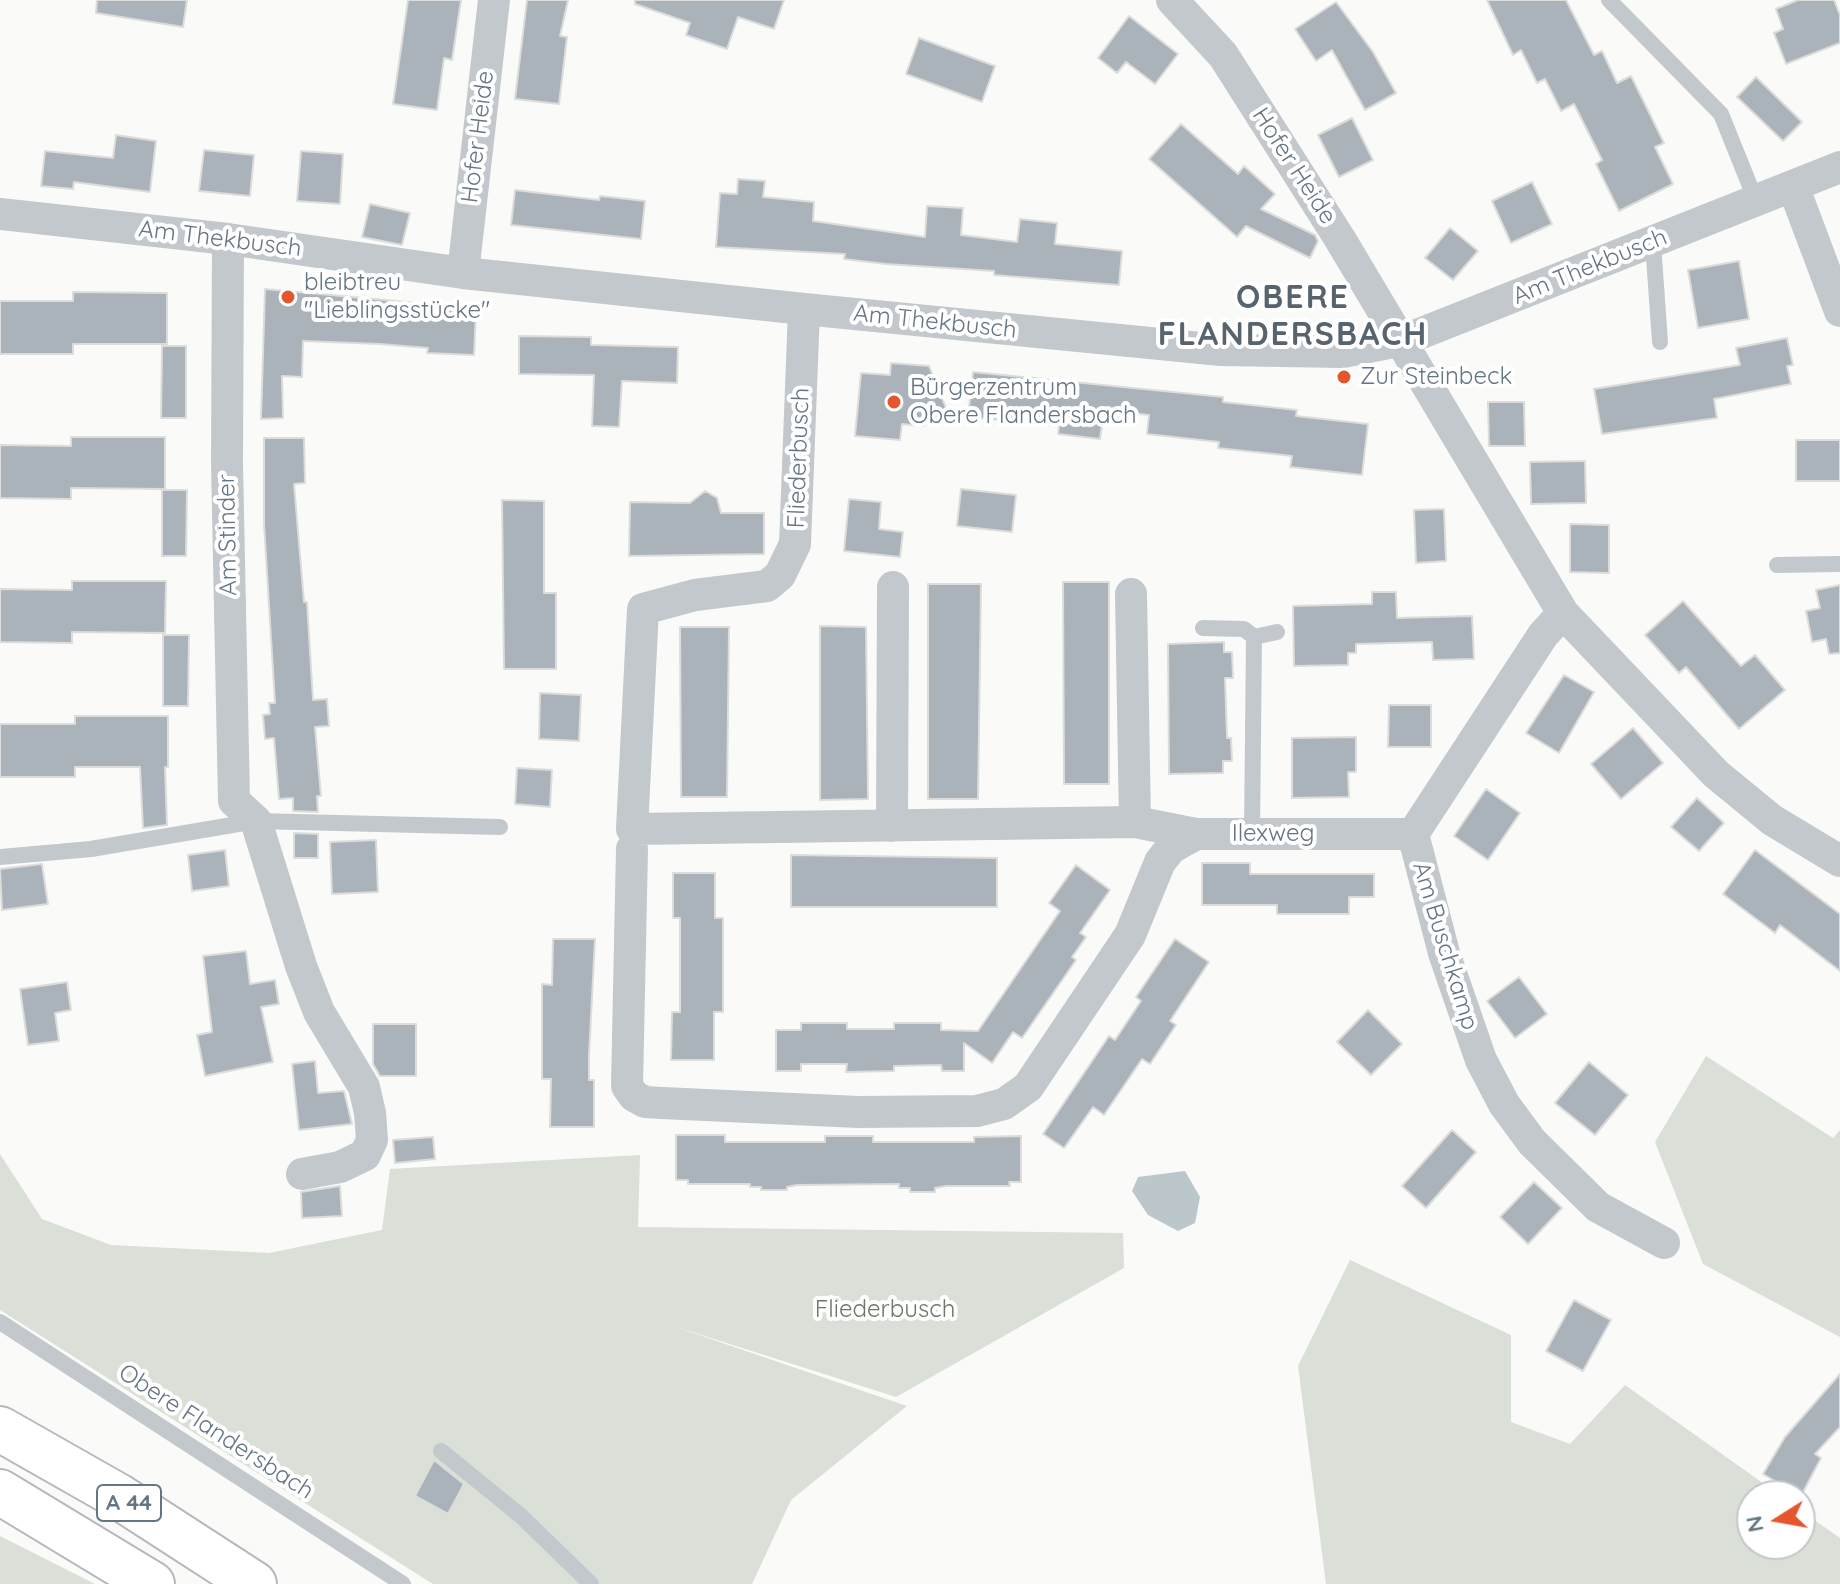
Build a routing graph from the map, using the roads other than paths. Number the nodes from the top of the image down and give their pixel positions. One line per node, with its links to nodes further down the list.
1 (494, 0): 10 (street, Hofer Heide)
2 (1172, 0): 13 (street, Hofer Heide)
3 (1609, 0): 6 (lane)
4 (1840, 167): 5 (street, Am Thekbusch)
5 (1793, 186): 6 (street, Am Thekbusch); 12 (street)
6 (1756, 201): 9 (street, Am Thekbusch)
7 (0, 214): 8 (street, Am Thekbusch)
8 (228, 239): 10 (street, Am Thekbusch); 23 (street, Am Stinder)
9 (1653, 243): 13 (street, Am Thekbusch); 14 (lane)
10 (463, 273): 11 (street, Am Thekbusch)
11 (804, 309): 13 (street, Am Thekbusch); 30 (street, Fliederbusch)
12 (1840, 311)
13 (1404, 340): 19 (street)
14 (1660, 342)
15 (1840, 564): 16 (lane)
16 (1777, 565)
17 (893, 587): 25 (street)
18 (1131, 594): 24 (street)
19 (1563, 613): 29 (street, Am Buschkamp); 32 (street)
20 (1203, 628): 22 (lane)
21 (1277, 632): 22 (lane)
22 (1254, 637): 28 (lane)
23 (256, 821): 26 (lane); 31 (lane); 33 (street, Am Stinder)
24 (1135, 822): 25 (street, Ilexweg); 27 (street, Ilexweg)
25 (892, 826): 30 (street, Ilexweg)
26 (500, 827)
27 (1196, 834): 28 (street, Ilexweg); 30 (street, Fliederbusch)
28 (1252, 834): 29 (street, Ilexweg)
29 (1413, 834): 34 (street, Am Buschkamp)
30 (632, 839)
31 (0, 857)
32 (1840, 861)
33 (302, 1174)
34 (1664, 1243)
35 (0, 1322): 41 (lane, Obere Flandersbach)
36 (0, 1429): 40 (highway, A 44)
37 (441, 1451): 42 (lane)
38 (0, 1492): 39 (highway, A 44)
39 (152, 1584)
40 (254, 1584)
41 (403, 1584)
42 (591, 1584)

